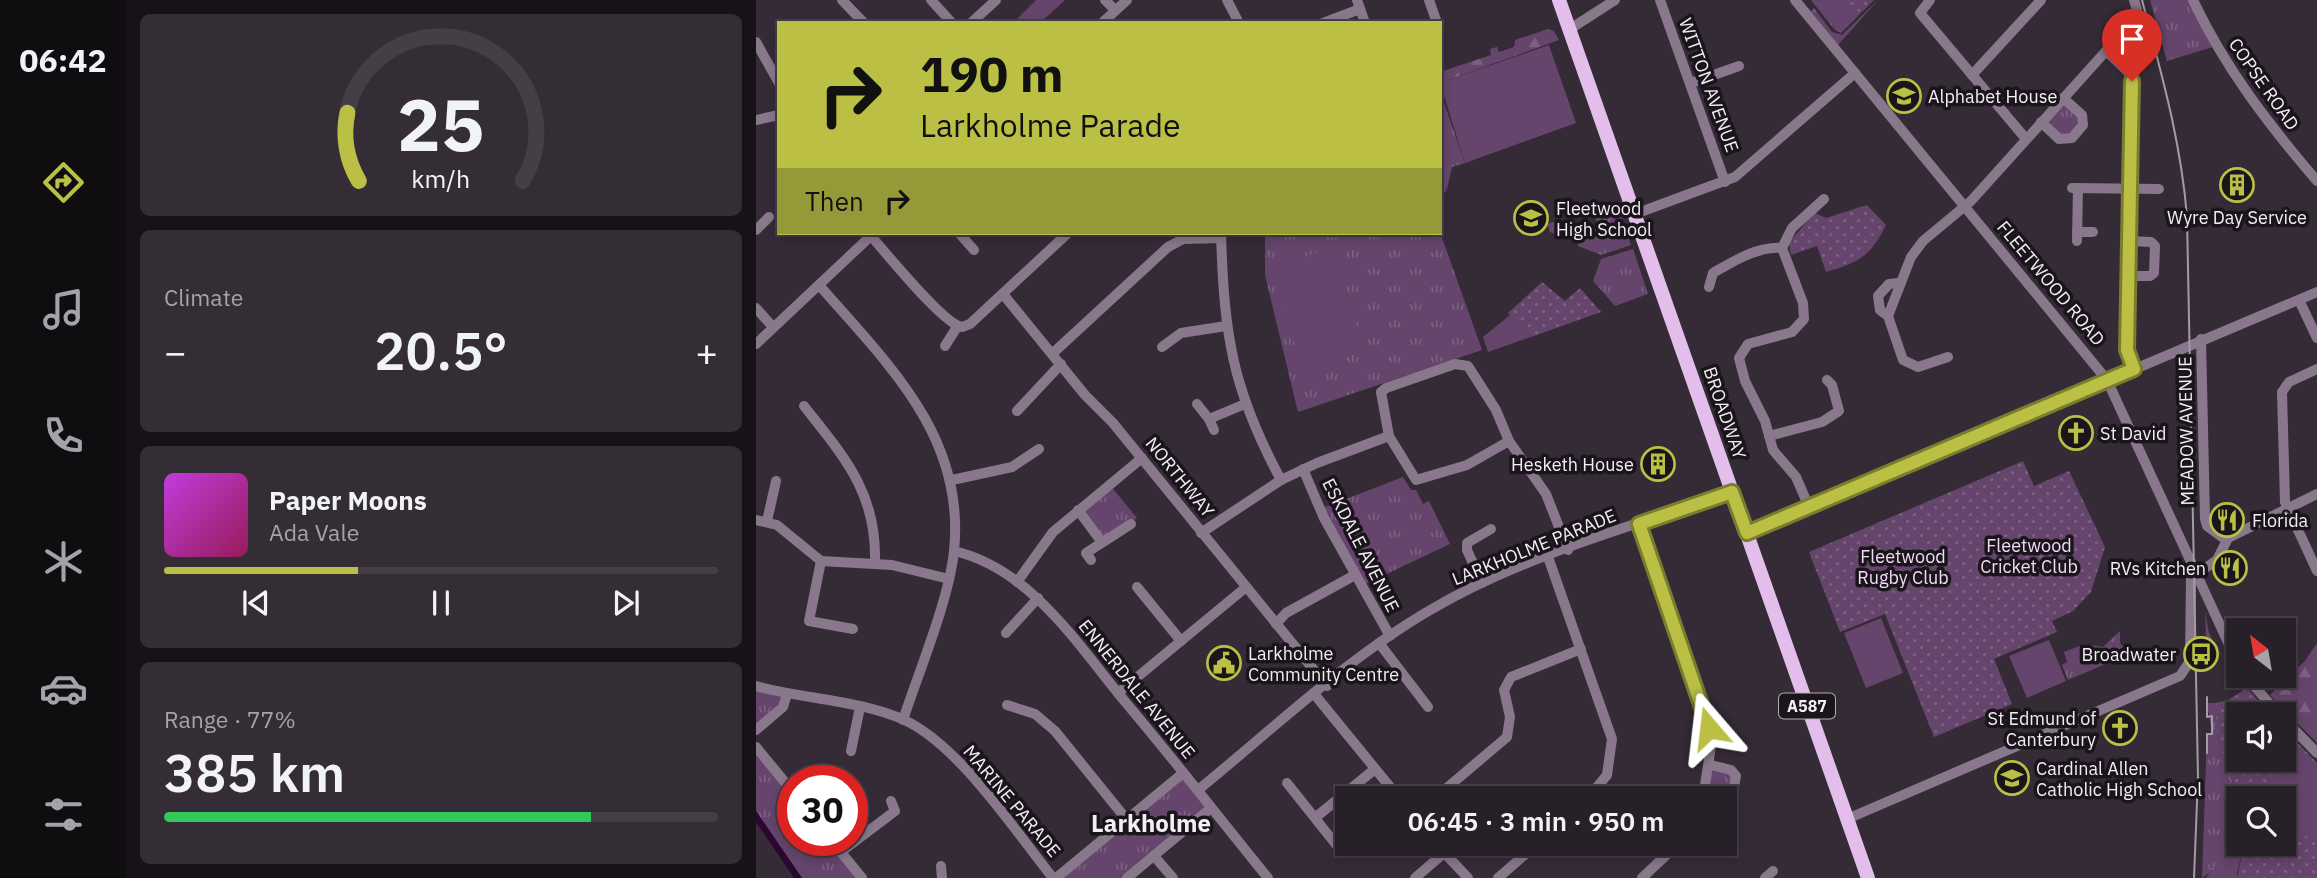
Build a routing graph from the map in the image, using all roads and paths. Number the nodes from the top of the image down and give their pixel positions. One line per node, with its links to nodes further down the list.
1 (842, 0): 18 (street)
2 (931, 0): 19 (street)
3 (996, 0): 20 (street)
4 (1105, 0): 17 (street)
5 (1127, 0): 17 (street)
6 (1228, 0): 22 (street)
7 (1430, 0): 25 (street)
8 (1559, 0): 26 (main road, BROADWAY / A587)
9 (1615, 0): 26 (street)
10 (1660, 0): 33 (street, WITTON AVENUE)
11 (1795, 0): 30 (street, FLEETWOOD ROAD)
12 (1930, 0): 31 (street)
13 (2041, 0): 31 (street)
14 (2193, 0): 39 (street, COPSE ROAD)
15 (1359, 4): 23 (street); 24 (street)
16 (2135, 5): 28 (street)
17 (1115, 10): 21 (street)
18 (861, 21)
19 (950, 21)
20 (973, 21)
21 (1104, 21)
22 (1237, 21)
23 (1327, 21)
24 (1364, 21)
25 (1436, 21)
26 (1570, 29): 44 (main road, BROADWAY / A587)
27 (756, 42): 32 (street)
28 (2106, 51): 34 (street); 41 (street)
29 (1738, 66): 33 (street)
30 (1855, 73): 40 (street); 43 (street, FLEETWOOD ROAD)
31 (1972, 75): 38 (street)
32 (777, 79)
33 (1691, 83): 40 (street, WITTON AVENUE)
34 (2063, 98): 37 (street); 37 (street)
35 (777, 115): 36 (street)
36 (756, 120)
37 (2041, 122): 38 (street)
38 (2026, 139): 43 (street)
39 (2317, 181)
40 (1725, 182): 44 (street)
41 (2130, 189): 42 (street); 48 (street); 54 (street)
42 (2159, 189)
43 (1964, 207): 73 (street); 78 (street, FLEETWOOD ROAD)
44 (1635, 214): 94 (main road, BROADWAY / A587)
45 (1828, 214): 56 (street)
46 (769, 218): 47 (street)
47 (756, 230)
48 (2093, 232)
49 (872, 235): 58 (street)
50 (874, 235): 66 (street)
51 (962, 235): 55 (street)
52 (1066, 235): 61 (street)
53 (1221, 236): 64 (street); 72 (street)
54 (2129, 241): 57 (street); 57 (street)
55 (973, 243)
56 (1782, 248): 59 (street); 86 (street)
57 (2129, 276): 75 (street)
58 (819, 285): 65 (street); 91 (street)
59 (1709, 288)
60 (2317, 292): 62 (street)
61 (1003, 294): 66 (street); 72 (street, NORTHWAY)
62 (2299, 300): 67 (street); 68 (street)
63 (756, 308): 65 (street)
64 (1226, 326): 71 (street); 80 (street)
65 (774, 327): 69 (street)
66 (957, 327): 70 (street)
67 (2317, 338)
68 (2202, 339): 75 (street); 105 (street, MEADOW AVENUE)
69 (756, 344)
70 (945, 346)
71 (1163, 347)
72 (1052, 354): 74 (street, NORTHWAY)
73 (1948, 357)
74 (1061, 364): 82 (street); 89 (street, NORTHWAY)
75 (2134, 369): 78 (street)
76 (2317, 369): 97 (street)
77 (1827, 380): 86 (street)
78 (2107, 380): 96 (street); 115 (street, FLEETWOOD ROAD)
79 (1197, 404): 83 (street)
80 (1245, 404): 83 (street); 93 (street)
81 (804, 406): 113 (street)
82 (1017, 411)
83 (1209, 419): 84 (street)
84 (1214, 430)
85 (1389, 436): 87 (street); 87 (street); 90 (street)
86 (1769, 436): 96 (street)
87 (1509, 441): 107 (street)
88 (1039, 449): 91 (street)
89 (1142, 458): 98 (street); 103 (street, NORTHWAY)
90 (1303, 469): 93 (street); 116 (street, ESKDALE AVENUE)
91 (951, 480): 108 (street)
92 (776, 481): 99 (street)
93 (1281, 481): 103 (street)
94 (1732, 492): 101 (street, LARKHOLME PARADE); 104 (main road, BROADWAY / A587)
95 (2317, 494): 97 (street)
96 (1810, 507): 104 (street)
97 (2288, 508): 105 (street); 109 (street)
98 (1078, 510): 106 (street); 118 (street)
99 (762, 520): 112 (street)
100 (1131, 524): 106 (street)
101 (1639, 524): 107 (street, LARKHOLME PARADE); 147 (street)
102 (1491, 529): 119 (street)
103 (1201, 533): 121 (street, NORTHWAY)
104 (1747, 533): 161 (main road, BROADWAY / A587)
105 (2226, 540): 115 (street)
106 (1101, 541): 111 (street)
107 (1568, 550): 110 (street, LARKHOLME PARADE)
108 (954, 551): 117 (street); 118 (street, ENNERDALE AVENUE)
109 (2314, 554): 114 (street)
110 (1548, 557): 119 (street, LARKHOLME PARADE); 130 (street)
111 (1091, 560)
112 (821, 561): 113 (street); 124 (street)
113 (875, 563): 117 (street)
114 (2317, 572)
115 (2198, 573): 127 (street, FLEETWOOD ROAD); 161 (street)
116 (1355, 575): 123 (street); 126 (street, ESKDALE AVENUE)
117 (949, 579): 141 (street)
118 (1017, 582): 122 (street, ENNERDALE AVENUE)
119 (1482, 583): 126 (street, LARKHOLME PARADE)
120 (1137, 587): 128 (street)
121 (1245, 588): 123 (street, NORTHWAY); 128 (street)
122 (1038, 598): 125 (street); 134 (street, ENNERDALE AVENUE)
123 (1276, 624): 132 (street, NORTHWAY)
124 (853, 629)
125 (1006, 633)
126 (1390, 636): 129 (street, LARKHOLME PARADE)
127 (2226, 637)
128 (1181, 640): 134 (street)
129 (1379, 643): 132 (street, LARKHOLME PARADE); 140 (street)
130 (1581, 649): 153 (street); 154 (street)
131 (756, 685): 135 (street, MARINE PARADE)
132 (1327, 685): 136 (street, LARKHOLME PARADE)
133 (2256, 688): 137 (street)
134 (1118, 693): 150 (street, ENNERDALE AVENUE)
135 (787, 694): 139 (street, MARINE PARADE); 142 (street)
136 (1315, 695): 148 (street); 157 (street, LARKHOLME PARADE)
137 (2268, 702)
138 (1007, 705): 162 (street)
139 (860, 707): 141 (street, MARINE PARADE); 145 (street)
140 (1428, 708)
141 (903, 720): 172 (street, MARINE PARADE)
142 (756, 730)
143 (2296, 731): 146 (street)
144 (756, 747): 149 (street)
145 (851, 751)
146 (2317, 753)
147 (1711, 765): 155 (street); 156 (street)
148 (1375, 769): 152 (street); 160 (street)
149 (777, 773)
150 (1183, 773): 157 (street, ENNERDALE AVENUE); 162 (street)
151 (1287, 783): 160 (street)
152 (1389, 786)
153 (1448, 786)
154 (1598, 786)
155 (1706, 786)
156 (1734, 786)
157 (1198, 790): 158 (street, ENNERDALE AVENUE)
158 (1211, 808): 166 (street); 175 (street, ENNERDALE AVENUE)
159 (909, 811): 163 (street)
160 (1316, 817): 164 (street)
161 (1847, 819): 180 (main road, BROADWAY / A587)
162 (1127, 820): 172 (street)
163 (868, 828)
164 (1335, 843)
165 (844, 856): 171 (street)
166 (1154, 856): 173 (street); 174 (street)
167 (1441, 856): 176 (street)
168 (1447, 856): 177 (street)
169 (1523, 856): 178 (street)
170 (1665, 856): 179 (street)
171 (862, 878)
172 (1054, 878)
173 (1127, 878)
174 (1173, 878)
175 (1268, 878)
176 (1415, 878)
177 (1468, 878)
178 (1498, 878)
179 (1642, 878)
180 (1868, 878)

